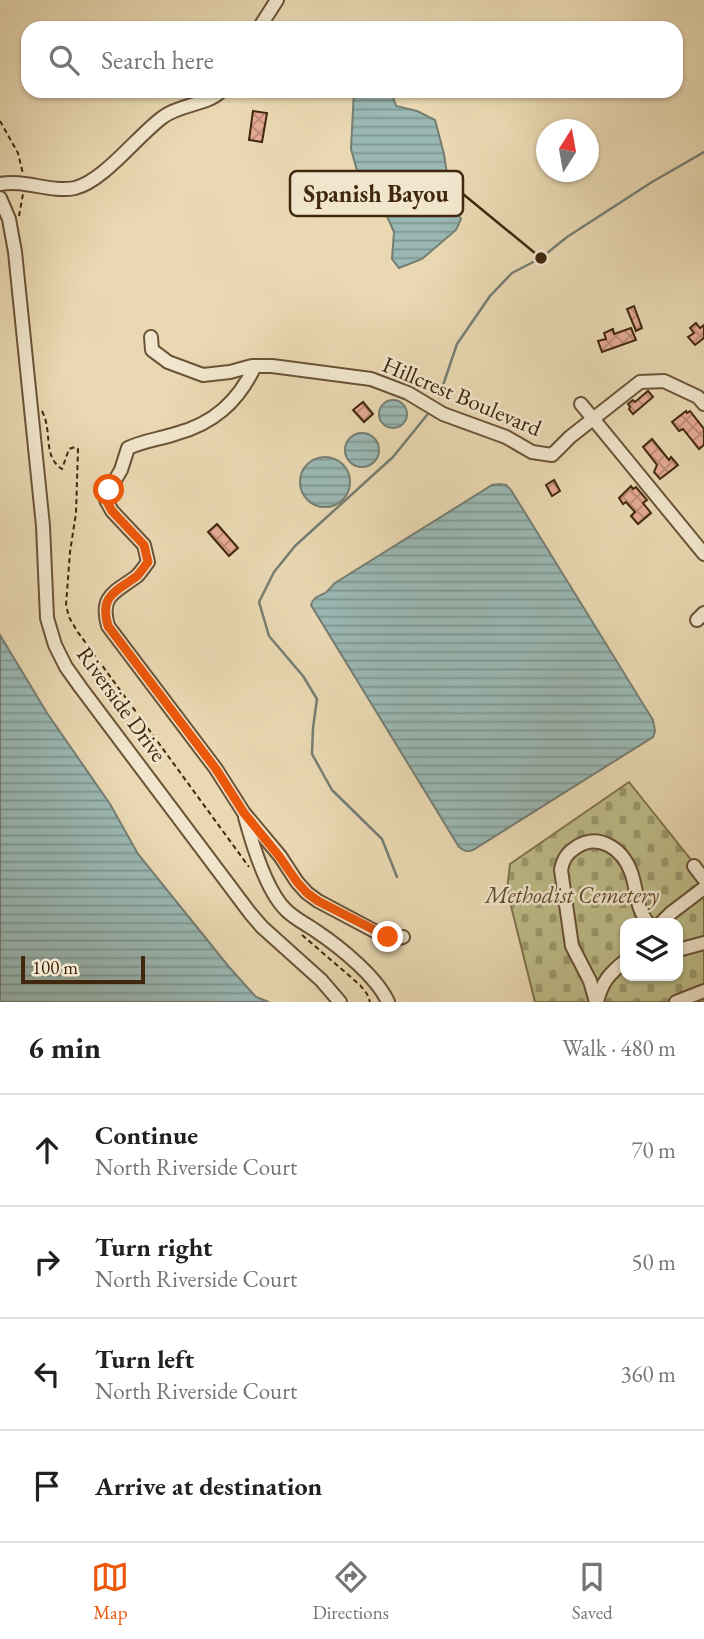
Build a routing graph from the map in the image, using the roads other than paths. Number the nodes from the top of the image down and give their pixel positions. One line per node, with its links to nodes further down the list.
1 (277, 0): 2 (street)
2 (263, 21)
3 (212, 98): 4 (street)
4 (0, 184)
5 (0, 198): 21 (street, Riverside Drive)
6 (151, 337): 7 (street, Hillcrest Boulevard)
7 (255, 366): 10 (street, Hillcrest Boulevard); 12 (street)
8 (581, 404): 10 (street)
9 (704, 404): 10 (street, Hillcrest Boulevard)
10 (594, 418): 11 (street)
11 (704, 554)
12 (244, 813): 16 (street); 22 (street)
13 (702, 877): 15 (street)
14 (645, 918): 23 (street)
15 (666, 918)
16 (403, 937)
17 (704, 943): 18 (street)
18 (683, 949)
19 (620, 965): 23 (street)
20 (704, 991): 24 (street)
21 (340, 1002)
22 (388, 1002)
23 (596, 1002)
24 (676, 1002)

